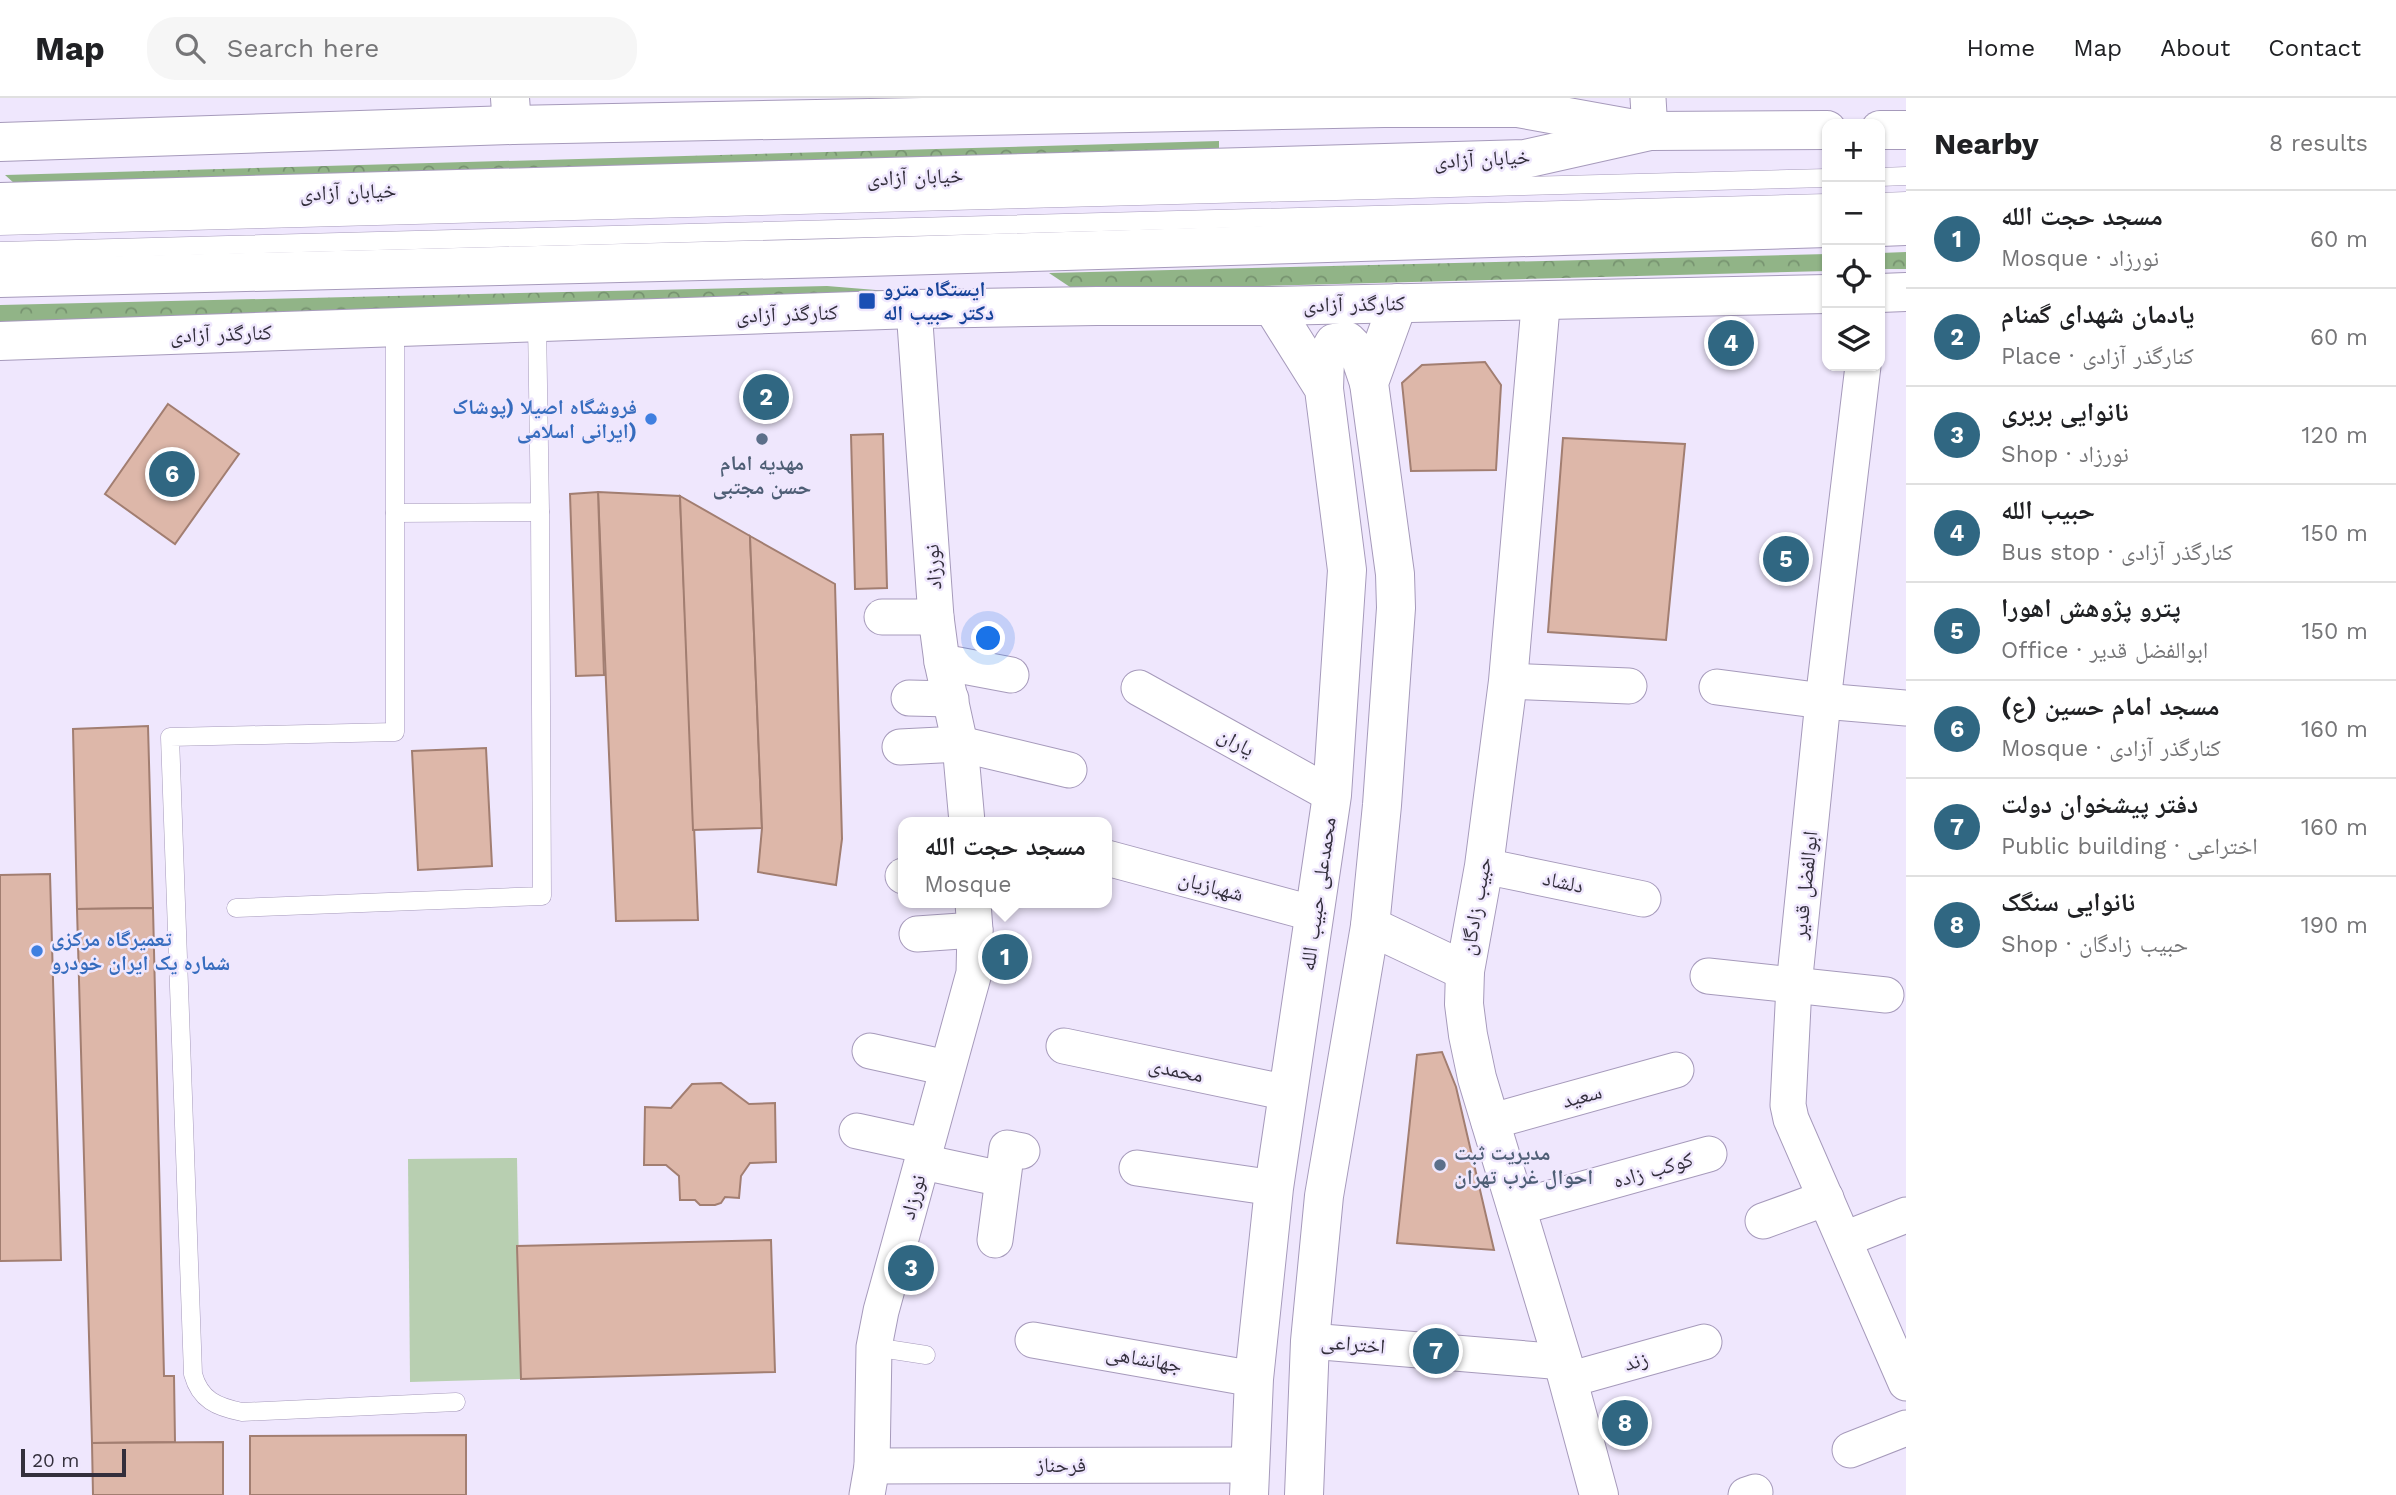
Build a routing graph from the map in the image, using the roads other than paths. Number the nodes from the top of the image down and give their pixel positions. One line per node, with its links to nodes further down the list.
1 (1380, 103): 2 (main road); 5 (main road)
2 (1262, 104): 3 (main road)
3 (1004, 107): 4 (main road)
4 (511, 112): 9 (main road)
5 (1649, 115): 6 (main road, خیابان آزادی); 14 (main road, خیابان آزادی)
6 (1822, 130)
7 (1885, 130): 8 (main road)
8 (1906, 130)
9 (0, 142)
10 (1906, 176): 11 (lane)
11 (1885, 177)
12 (1822, 178): 17 (lane)
13 (1906, 201): 15 (lane)
14 (0, 202)
15 (1885, 202)
16 (1822, 203): 21 (lane)
17 (0, 226)
18 (1906, 226): 19 (main road)
19 (1885, 227)
20 (1822, 228): 22 (main road)
21 (0, 251)
22 (831, 258): 23 (main road); 29 (main road)
23 (0, 278)
24 (1906, 292): 25 (main road)
25 (1885, 293)
26 (1822, 294): 27 (main road, کنارگذر آزادی)
27 (1541, 301): 28 (main road, کنارگذر آزادی); 44 (main road, حبیب زادگان)
28 (1398, 303): 30 (main road, کنارگذر آزادی); 36 (main road)
29 (1097, 306): 30 (main road, کنارگذر آزادی); 31 (main road, کنارگذر آزادی)
30 (1272, 306): 37 (main road, محمدعلی حبیب الله)
31 (914, 309): 32 (main road, کنارگذر آزادی); 41 (street, نورزاد)
32 (537, 322): 33 (main road, کنارگذر آزادی); 38 (lane)
33 (395, 327): 34 (main road, کنارگذر آزادی); 39 (lane)
34 (0, 341)
35 (1862, 371): 50 (street, ابوالفضل قدیر)
36 (1369, 383): 37 (main road); 56 (main road)
37 (1324, 389): 55 (main road, محمدعلی حبیب الله)
38 (540, 512): 39 (lane); 61 (lane)
39 (395, 513): 95 (lane)
40 (882, 617): 41 (street)
41 (936, 617): 42 (street, نورزاد)
42 (942, 662): 43 (street); 49 (street, نورزاد)
43 (1011, 676)
44 (1508, 681): 45 (street); 59 (main road, حبیب زادگان)
45 (1629, 686)
46 (1717, 687): 50 (street)
47 (1139, 688): 55 (street, یاران)
48 (909, 698): 49 (street)
49 (951, 699): 52 (street, نورزاد)
50 (1823, 701): 51 (street); 68 (street, ابوالفضل قدیر)
51 (1906, 708)
52 (960, 744): 53 (street); 54 (street); 57 (street, نورزاد)
53 (900, 747)
54 (1069, 770)
55 (1332, 795): 56 (main road); 62 (main road, محمدعلی حبیب الله)
56 (1382, 806): 64 (main road)
57 (967, 817)
58 (1112, 859): 62 (street, شهبازیان)
59 (1484, 866): 60 (street, دلشاد); 66 (main road, حبیب زادگان)
60 (1643, 899)
61 (236, 908)
62 (1315, 914): 74 (main road, محمدعلی حبیب الله)
63 (974, 917): 65 (street); 72 (street, نورزاد)
64 (1370, 926): 66 (main road); 88 (main road)
65 (917, 934)
66 (1465, 971): 75 (main road, حبیب زادگان)
67 (1708, 976): 68 (street)
68 (1794, 986): 69 (street); 81 (street, ابوالفضل قدیر)
69 (1886, 995)
70 (1064, 1046): 74 (street, محمدی)
71 (870, 1051): 72 (street)
72 (947, 1068): 77 (street, نورزاد)
73 (1676, 1070): 75 (street, سعید)
74 (1288, 1093): 80 (main road, محمدعلی حبیب الله)
75 (1489, 1122): 82 (main road, حبیب زادگان)
76 (857, 1131): 77 (street)
77 (925, 1154): 86 (street); 90 (street, نورزاد)
78 (1709, 1154): 82 (street, کوکب زاده)
79 (1137, 1168): 80 (street)
80 (1274, 1188): 93 (main road, محمدعلی حبیب الله)
81 (1826, 1198): 84 (street); 85 (street, ابوالفضل قدیر)
82 (1515, 1208): 92 (main road, حبیب زادگان)
83 (1906, 1215): 85 (street)
84 (1763, 1221)
85 (1845, 1239): 94 (street, ابوالفضل قدیر)
86 (995, 1240)
87 (1033, 1340): 93 (street, جهانشاهی)
88 (1310, 1341): 92 (street, اختراعی); 100 (main road)
89 (1703, 1342): 92 (street, زند)
90 (874, 1347): 91 (lane); 98 (street, نورزاد)
91 (926, 1355)
92 (1565, 1371): 101 (main road, حبیب زادگان)
93 (1254, 1379): 99 (main road, محمدعلی حبیب الله)
94 (1906, 1383)
95 (456, 1402)
96 (1906, 1428): 97 (street)
97 (1850, 1450)
98 (869, 1480): 99 (street, فرحناز)
99 (1250, 1480)
100 (1304, 1495)
101 (1599, 1495)

